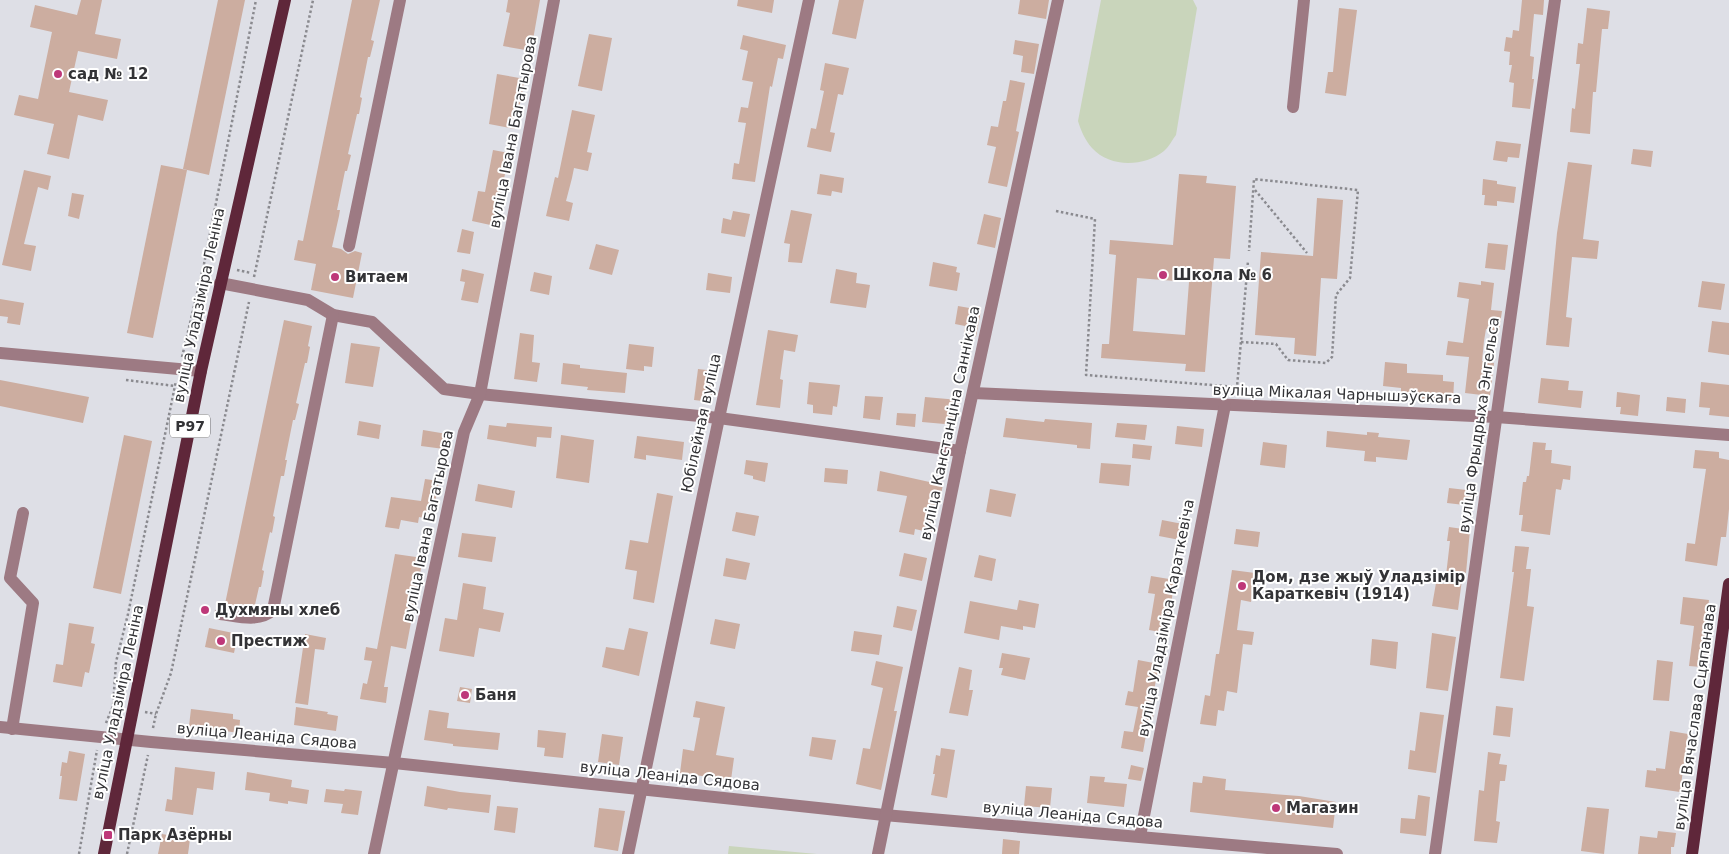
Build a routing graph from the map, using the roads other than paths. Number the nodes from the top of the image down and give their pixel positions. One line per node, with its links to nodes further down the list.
1 (285, 0): 10 (main road, вуліца Уладзіміра Леніна / Р97)
2 (400, 0): 9 (street)
3 (554, 0): 15 (street, вуліца Івана Багатырова)
4 (809, 0): 18 (street, Юбілейная вуліца)
5 (1058, 0): 14 (street, вуліца Канстанціна Саннікава)
6 (1304, 0): 8 (street)
7 (1555, 0): 17 (street, вуліца Фрыдрыха Энгельса)
8 (1293, 108)
9 (349, 246)
10 (220, 284): 11 (street); 13 (main road, вуліца Уладзіміра Леніна / Р97)
11 (332, 315): 15 (street); 23 (street)
12 (0, 354): 13 (street)
13 (201, 371): 25 (main road, вуліца Уладзіміра Леніна / Р97)
14 (973, 393): 16 (street, вуліца Мікалая Чарнышэўскага); 20 (street, вуліца Канстанціна Саннікава)
15 (480, 394): 18 (street); 26 (street, вуліца Івана Багатырова)
16 (1225, 405): 17 (street, вуліца Мікалая Чарнышэўскага); 29 (street, вуліца Уладзіміра Караткевіча)
17 (1496, 416): 19 (street, вуліца Мікалая Чарнышэўскага); 36 (street, вуліца Фрыдрыха Энгельса)
18 (719, 418): 20 (street); 27 (street, Юбілейная вуліца)
19 (1729, 436)
20 (960, 451): 28 (street, вуліца Канстанціна Саннікава)
21 (23, 513): 24 (street)
22 (1729, 584): 37 (main road, вуліца Вячаслава Сцяпанава)
23 (220, 614)
24 (6, 728): 25 (street, вуліца Леаніда Сядова)
25 (126, 740): 26 (street, вуліца Леаніда Сядова); 31 (main road, вуліца Уладзіміра Леніна / Р97)
26 (394, 763): 27 (street, вуліца Леаніда Сядова); 32 (street, вуліца Івана Багатырова)
27 (642, 790): 28 (street, вуліца Леаніда Сядова); 33 (street, Юбілейная вуліца)
28 (884, 815): 29 (street, вуліца Леаніда Сядова); 34 (street, вуліца Канстанціна Саннікава)
29 (1140, 836): 30 (street, вуліца Леаніда Сядова)
30 (1314, 853): 35 (street, вуліца Леаніда Сядова)
31 (104, 854)
32 (374, 854)
33 (628, 854)
34 (878, 854)
35 (1337, 854)
36 (1435, 854)
37 (1692, 854)

